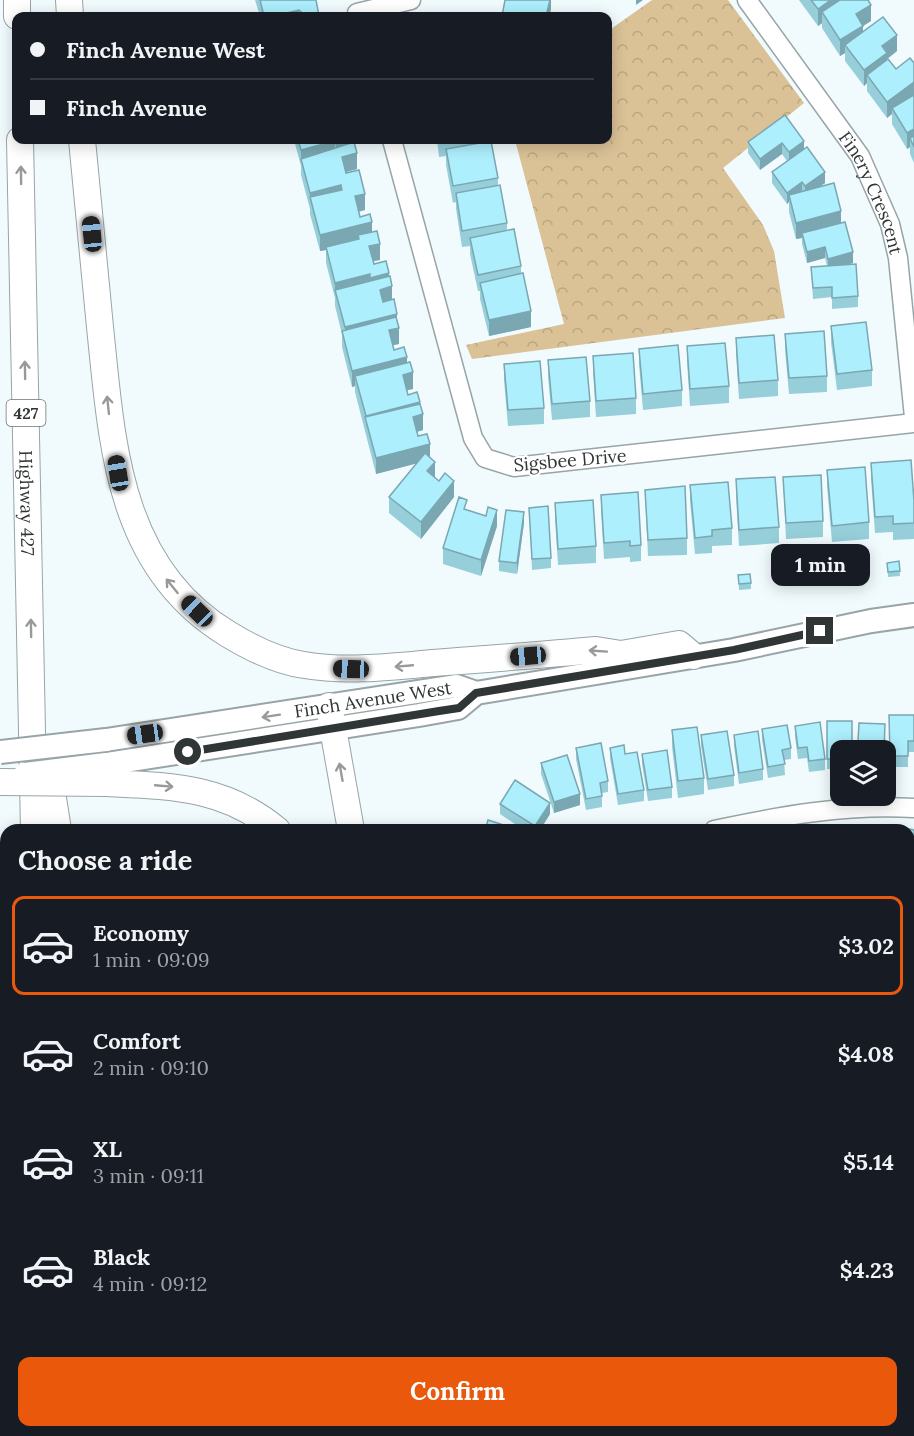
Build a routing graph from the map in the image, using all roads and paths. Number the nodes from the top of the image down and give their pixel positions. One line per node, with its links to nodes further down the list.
1 (411, 0): 3 (street)
2 (747, 0): 7 (street, Finery Crescent)
3 (356, 10)
4 (20, 144): 11 (highway, Highway 427 / 427, one-way to 4)
5 (82, 144): 10 (highway, one-way to 5)
6 (393, 144): 8 (street, Sigsbee Drive)
7 (914, 417)
8 (914, 423)
9 (914, 615): 10 (main road)
10 (693, 656): 12 (main road)
11 (33, 686): 19 (highway, Highway 427 / 427); 20 (highway)
12 (476, 693): 13 (main road, Finch Avenue West); 13 (main road, Finch Avenue West)
13 (332, 718): 14 (main road, Finch Avenue West, one-way to 14, bridge); 15 (main road, Finch Avenue West); 22 (highway, one-way to 13)
14 (1, 752)
15 (106, 773): 16 (main road, Finch Avenue West, bridge); 17 (highway, bridge); 21 (highway, one-way to 21)
16 (0, 777)
17 (0, 782)
18 (914, 808): 23 (street)
19 (34, 824)
20 (57, 824)
21 (270, 824)
22 (350, 824)
23 (742, 824)

